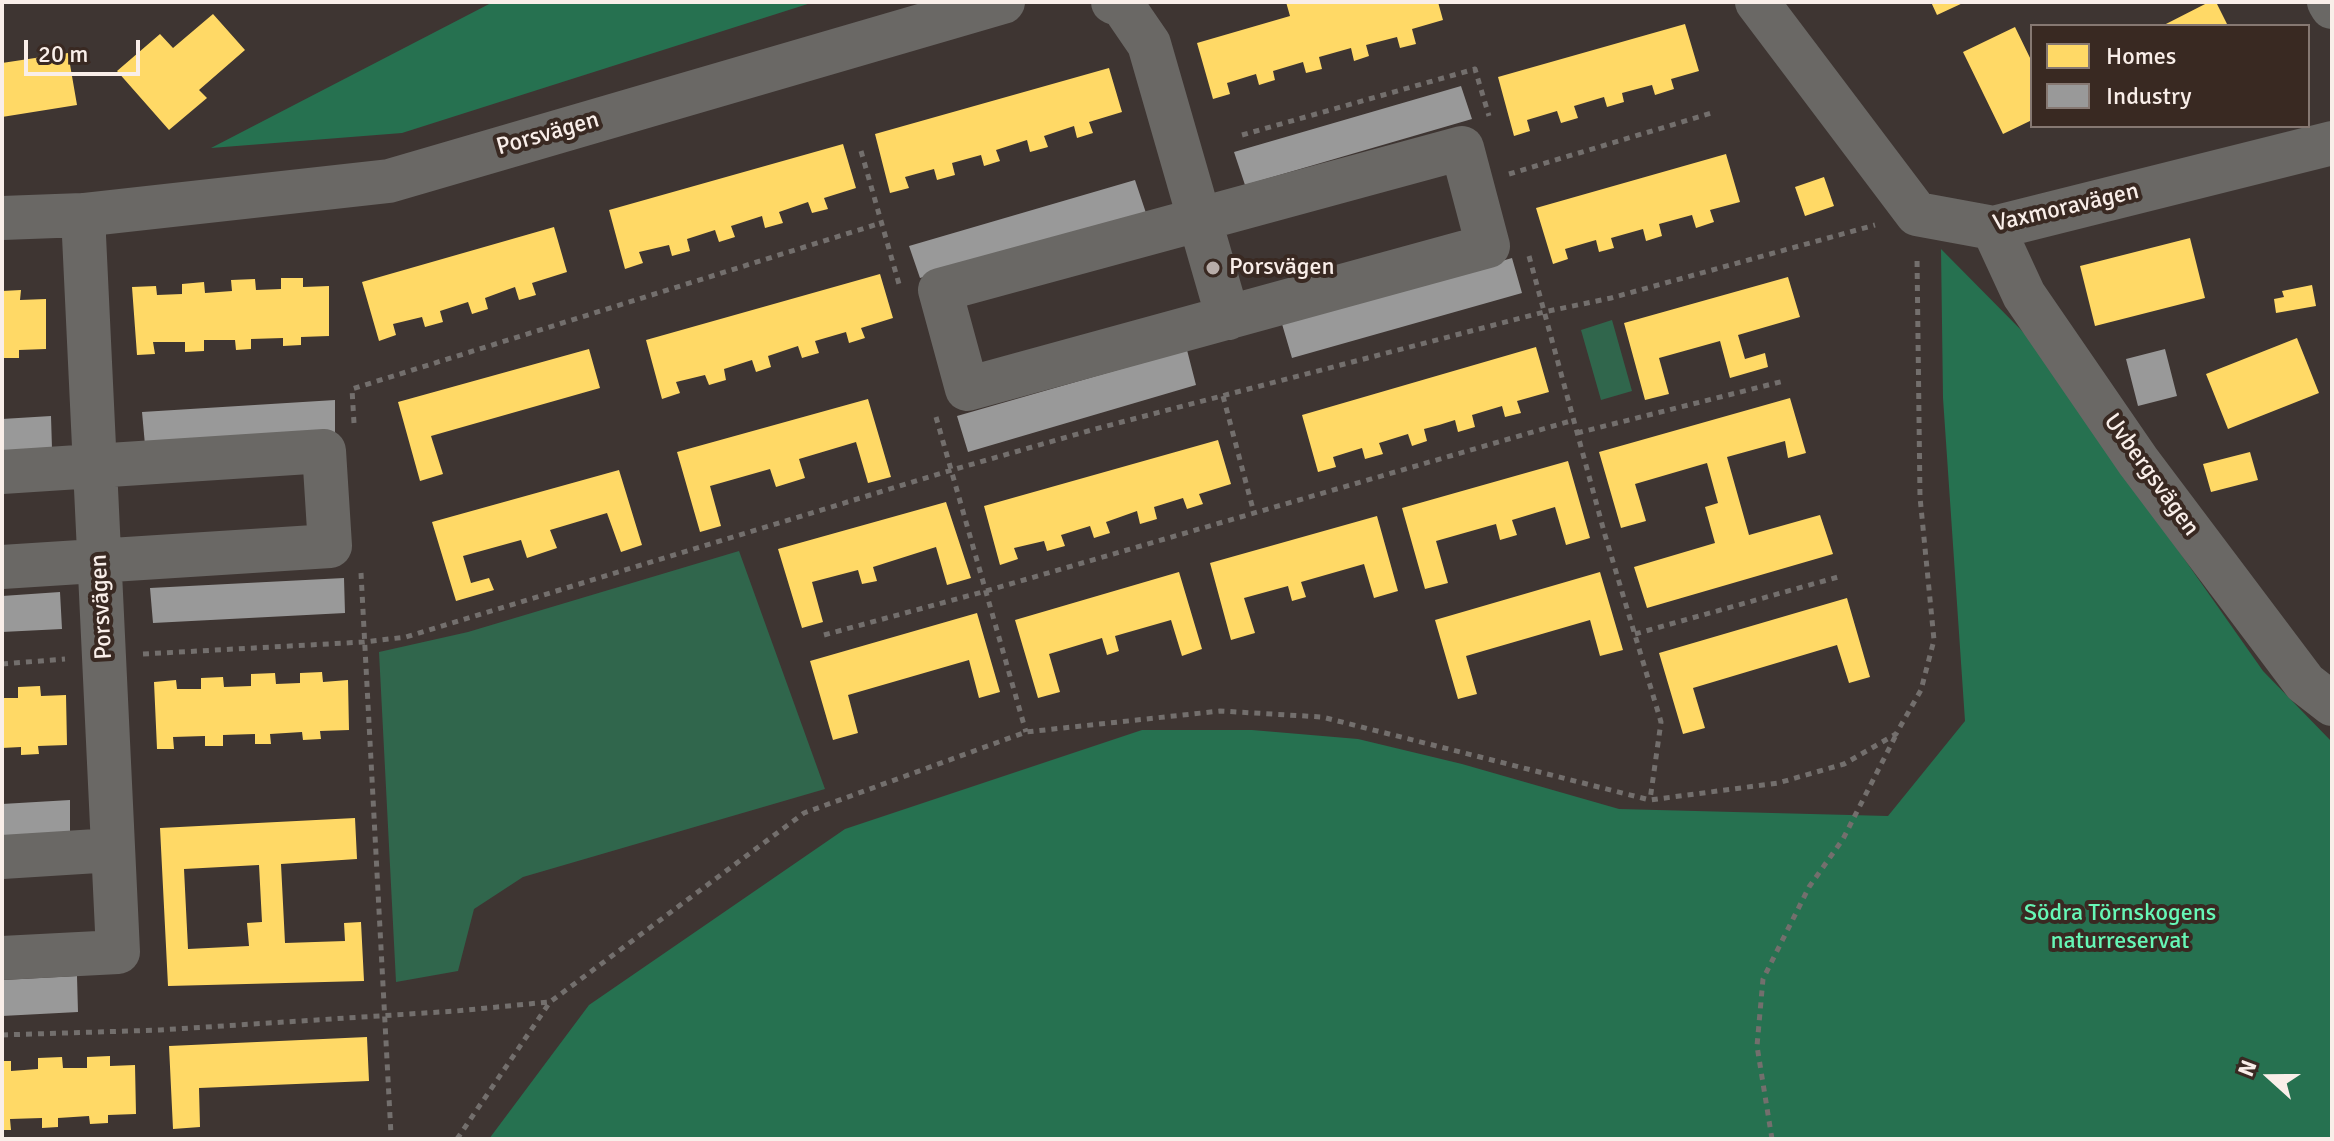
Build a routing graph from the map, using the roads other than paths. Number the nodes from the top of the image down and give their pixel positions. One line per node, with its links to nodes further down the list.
1 (1003, 2): 5 (street, Porsvägen)
2 (1113, 2): 7 (street)
3 (1757, 2): 8 (street, Vaxmoravägen)
4 (2332, 143): 8 (street, Vaxmoravägen)
5 (83, 215): 6 (street, Porsvägen); 10 (street, Porsvägen)
6 (2, 218)
7 (1201, 219): 9 (street); 9 (street); 9 (street)
8 (1993, 228): 14 (street, Uvbergsvägen)
9 (1228, 318)
10 (95, 466): 11 (street); 12 (street, Porsvägen); 12 (street)
11 (2, 472)
12 (100, 561): 13 (street); 15 (street, Porsvägen)
13 (2, 567)
14 (2332, 704)
15 (113, 850): 16 (street); 17 (street, Porsvägen)
16 (2, 857)
17 (2, 958)

